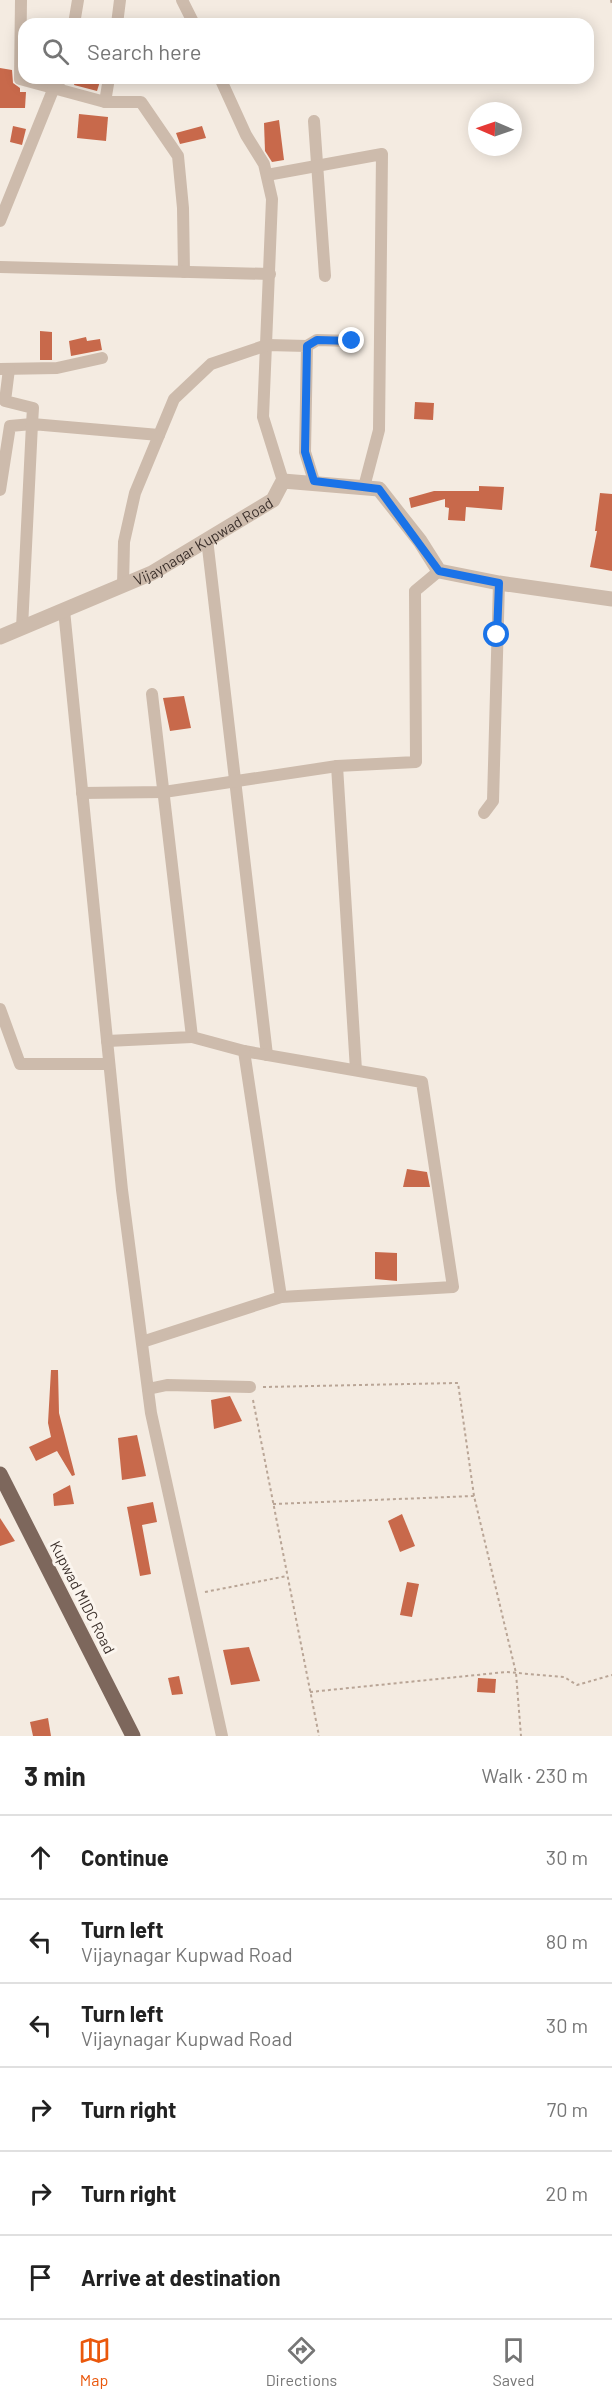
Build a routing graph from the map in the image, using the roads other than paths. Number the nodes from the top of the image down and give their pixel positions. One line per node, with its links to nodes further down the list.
1 (21, 0): 5 (street)
2 (78, 0): 6 (street)
3 (120, 0): 7 (street)
4 (182, 0): 8 (street)
5 (21, 18)
6 (75, 18)
7 (118, 18)
8 (191, 18)
9 (35, 84): 13 (street)
10 (58, 84): 13 (street)
11 (108, 84): 14 (street)
12 (223, 84): 17 (street)
13 (53, 90): 14 (street); 18 (street)
14 (105, 102): 20 (street)
15 (315, 121): 16 (street)
16 (318, 164): 17 (street); 22 (street); 33 (street)
17 (267, 175): 21 (street)
18 (0, 221)
19 (0, 267): 20 (street)
20 (184, 272): 21 (street)
21 (270, 274): 24 (street)
22 (325, 276)
23 (352, 341): 25 (street)
24 (267, 345): 25 (street); 29 (street); 31 (street)
25 (307, 346): 32 (street)
26 (102, 358): 27 (street)
27 (5, 369): 28 (street)
28 (32, 424): 29 (street); 30 (street); 41 (street)
29 (159, 435): 38 (street)
30 (0, 481): 34 (street)
31 (283, 481): 32 (street, Vijaynagar Kupwad Road); 35 (street, Vijaynagar Kupwad Road)
32 (314, 481): 33 (street, Vijaynagar Kupwad Road)
33 (364, 487): 36 (street, Vijaynagar Kupwad Road)
34 (0, 490)
35 (207, 539): 38 (street, Vijaynagar Kupwad Road); 45 (street)
36 (439, 571): 37 (street); 44 (street)
37 (499, 583): 39 (street); 48 (street)
38 (123, 585): 40 (street, Vijaynagar Kupwad Road)
39 (612, 600)
40 (64, 610): 41 (street, Vijaynagar Kupwad Road); 47 (street)
41 (22, 628): 42 (street, Vijaynagar Kupwad Road)
42 (0, 637)
43 (152, 694): 46 (street)
44 (337, 766): 45 (street); 55 (street)
45 (236, 781): 46 (street); 53 (street)
46 (164, 792): 47 (street); 50 (street)
47 (82, 794): 51 (street)
48 (484, 813)
49 (0, 1010): 54 (street)
50 (192, 1037): 51 (street); 52 (street)
51 (107, 1041): 54 (street)
52 (244, 1052): 53 (street); 56 (street)
53 (267, 1055): 55 (street)
54 (109, 1064): 57 (street)
55 (356, 1070): 56 (street)
56 (281, 1297): 57 (street)
57 (142, 1341): 59 (street)
58 (250, 1387): 59 (street)
59 (148, 1389): 62 (street)
60 (0, 1474): 61 (main road, Kupwad MIDC Road)
61 (133, 1736)
62 (222, 1736)

